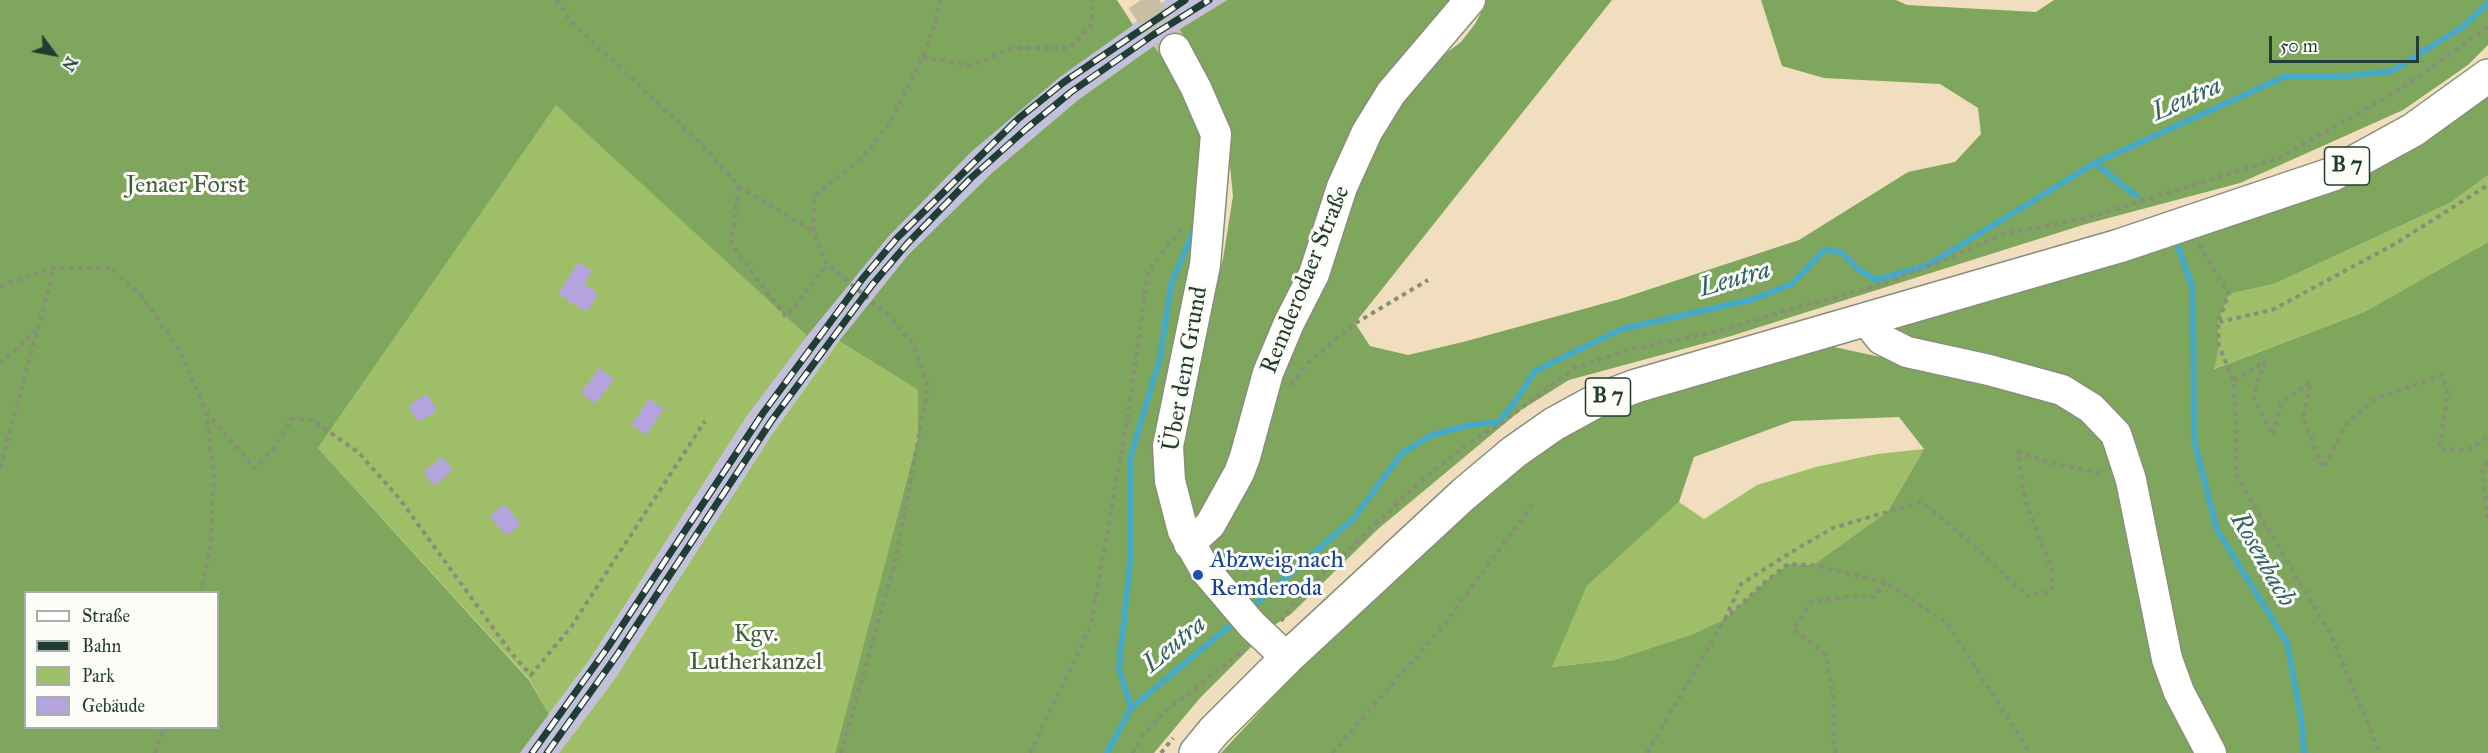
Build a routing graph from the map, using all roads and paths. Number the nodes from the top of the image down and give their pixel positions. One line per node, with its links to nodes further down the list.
1 (556, 0): 9 (path)
2 (940, 0): 6 (path)
3 (1093, 0): 6 (path)
4 (1470, 0): 31 (street, Remderodaer Straße)
5 (1175, 49): 31 (street, Über dem Grund)
6 (923, 57): 12 (path)
7 (2488, 76): 10 (main road, B 7)
8 (2488, 184): 18 (path)
9 (739, 187): 12 (path); 13 (path)
10 (2190, 222): 17 (main road, B 7); 18 (path)
11 (1184, 225): 39 (path)
12 (813, 232): 13 (path)
13 (827, 264): 38 (path)
14 (54, 268): 16 (path); 19 (path); 23 (path)
15 (1428, 280): 22 (path)
16 (0, 286)
17 (1865, 320): 28 (street); 35 (main road, B 7)
18 (2218, 322): 21 (path)
19 (37, 331): 20 (path); 27 (path)
20 (0, 363)
21 (2234, 381): 25 (path); 46 (path)
22 (1287, 391)
23 (206, 412): 24 (path); 33 (path)
24 (705, 421)
25 (2488, 437)
26 (2488, 463): 30 (path)
27 (0, 468)
28 (2131, 480): 34 (path); 45 (street)
29 (1532, 506): 41 (path)
30 (2488, 522)
31 (1189, 544): 35 (street, Über dem Grund)
32 (1885, 582): 34 (path); 43 (path); 44 (path)
33 (201, 591)
34 (1725, 619): 42 (path)
35 (1287, 658): 40 (main road, B 7)
36 (164, 729): 37 (path)
37 (155, 753)
38 (841, 753)
39 (1030, 753)
40 (1196, 753)
41 (1332, 753)
42 (1647, 753)
43 (1836, 753)
44 (2030, 753)
45 (2211, 753)
46 (2380, 753)

